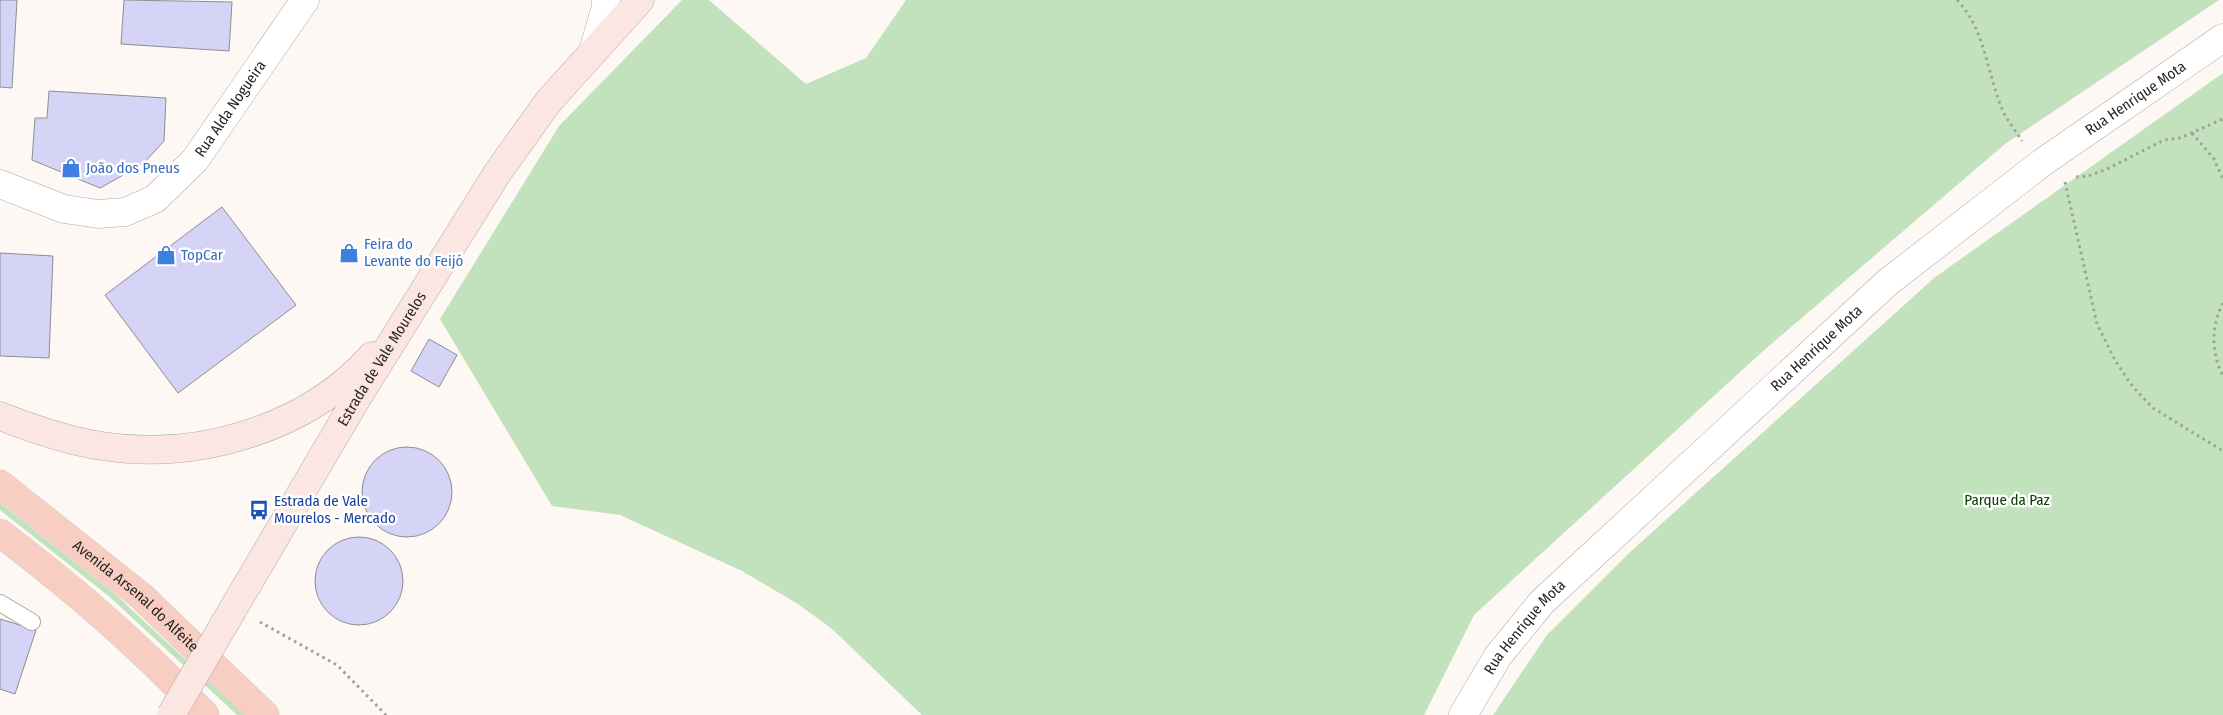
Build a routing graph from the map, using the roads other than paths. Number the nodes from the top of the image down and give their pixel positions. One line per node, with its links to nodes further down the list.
1 (305, 0): 6 (street, Rua Alda Nogueira)
2 (606, 0): 5 (street)
3 (640, 0): 5 (main road, Estrada de Vale Mourelos)
4 (2223, 38): 16 (street, Rua Henrique Mota)
5 (593, 51): 7 (main road, Estrada de Vale Mourelos)
6 (0, 184)
7 (428, 284): 8 (main road); 13 (main road, Estrada de Vale Mourelos, bridge)
8 (0, 416)
9 (0, 484): 15 (main road, Avenida Arsenal do Alfeite)
10 (0, 533): 14 (main road)
11 (0, 603): 12 (lane)
12 (32, 622)
13 (171, 715)
14 (205, 715)
15 (265, 715)
16 (1463, 715)

